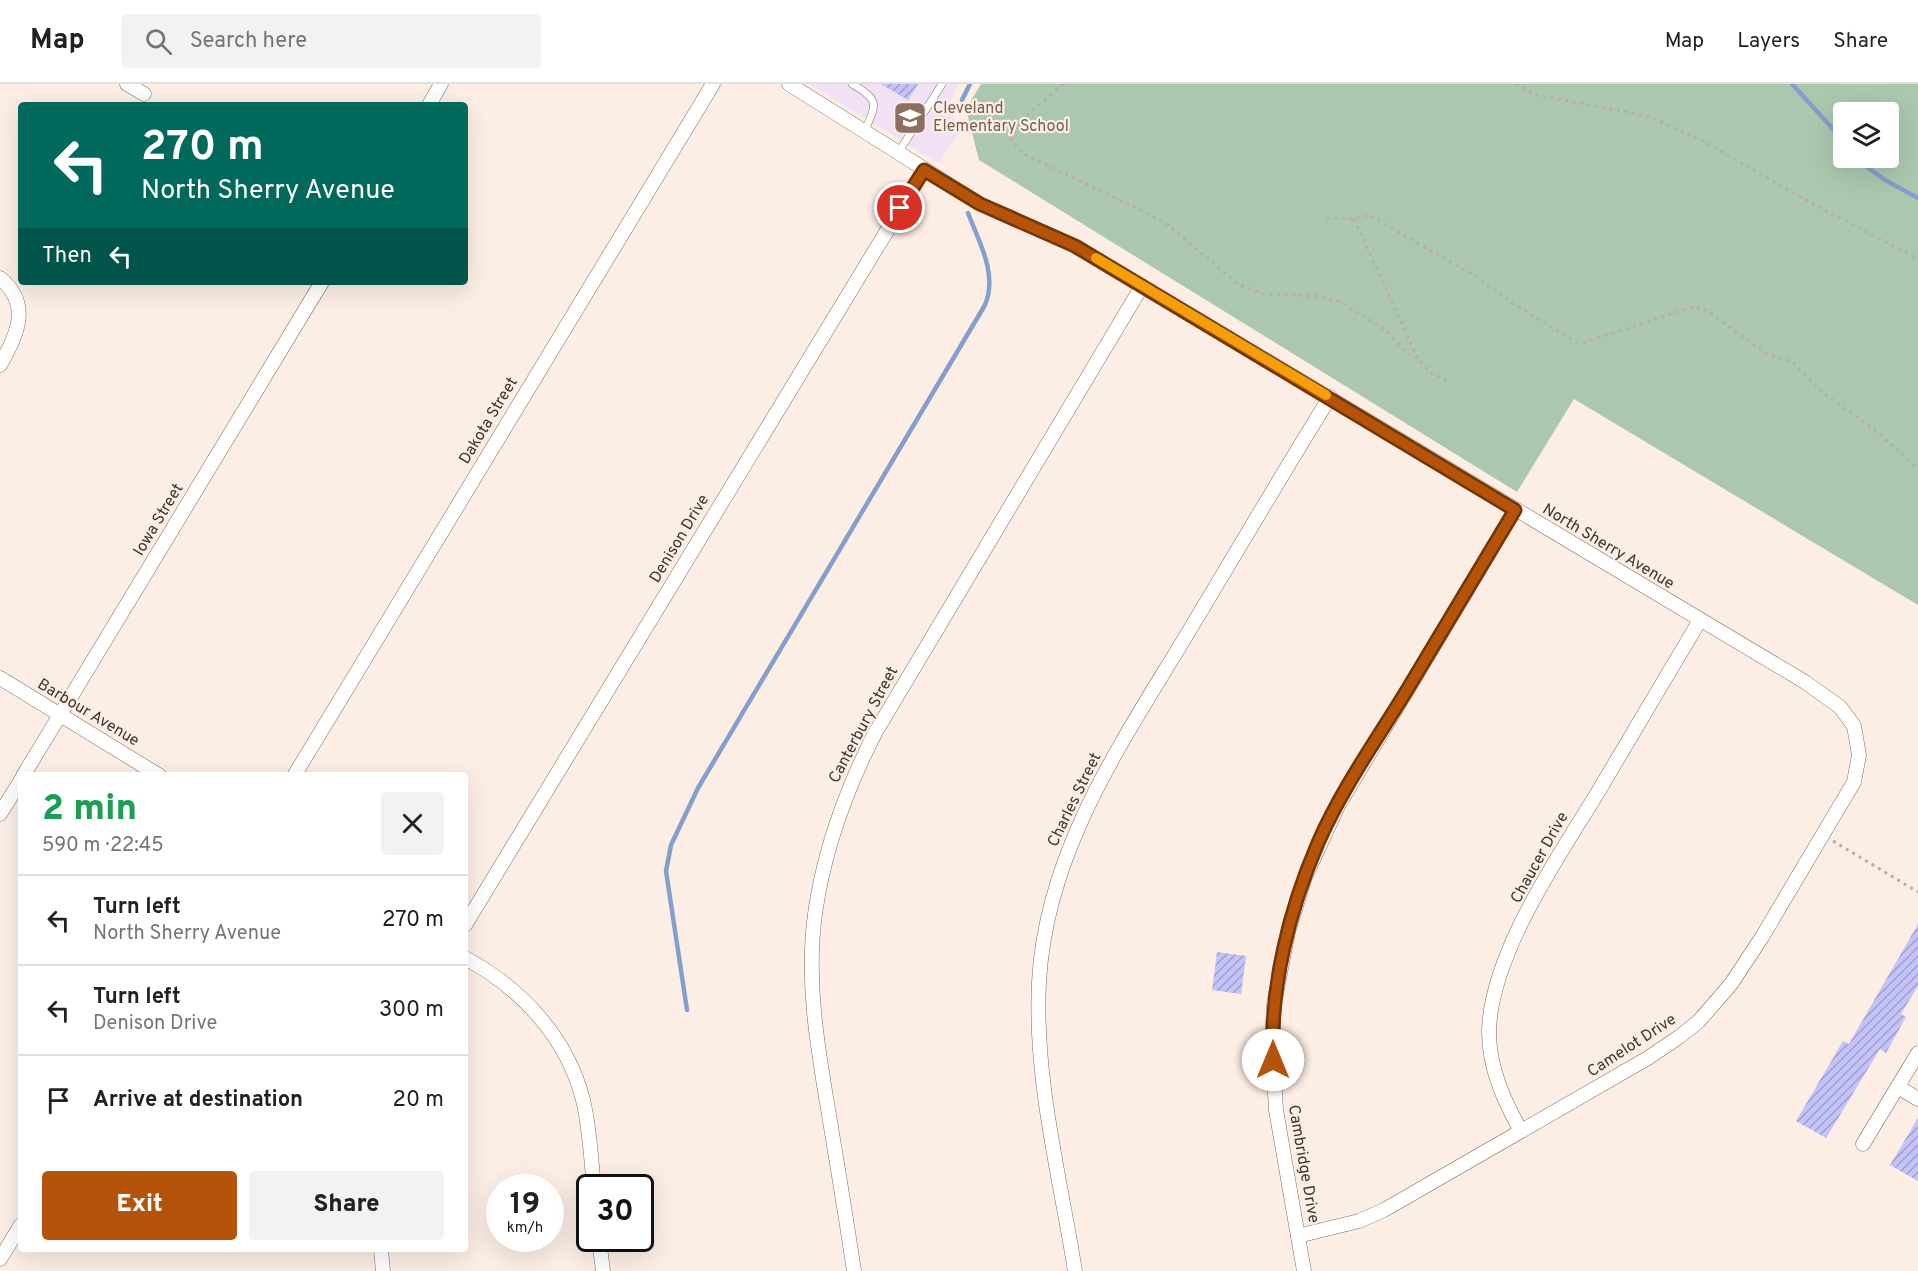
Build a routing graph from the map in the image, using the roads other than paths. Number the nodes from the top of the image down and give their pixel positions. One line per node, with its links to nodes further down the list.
1 (127, 84): 7 (street)
2 (441, 84): 8 (street)
3 (713, 84): 24 (street, Dakota Street)
4 (789, 84): 9 (street, North Sherry Avenue)
5 (852, 84): 9 (lane)
6 (942, 84): 10 (lane)
7 (144, 94)
8 (431, 102)
9 (864, 132): 10 (street, North Sherry Avenue)
10 (898, 153): 11 (street, North Sherry Avenue)
11 (924, 170): 14 (street, North Sherry Avenue); 27 (street, Denison Drive)
12 (0, 278): 15 (street)
13 (320, 285): 20 (street, Iowa Street)
14 (1142, 286): 16 (street, North Sherry Avenue); 42 (street, Canterbury Street)
15 (0, 365)
16 (1330, 397): 17 (street, North Sherry Avenue); 43 (street, Charles Street)
17 (1515, 510): 18 (street, North Sherry Avenue); 36 (street, Cambridge Drive)
18 (1700, 620): 21 (street, North Sherry Avenue); 32 (street, Chaucer Drive)
19 (0, 678): 20 (street, Barbour Avenue)
20 (60, 716): 22 (street, Iowa Street); 23 (street, Barbour Avenue)
21 (1848, 716): 32 (street, Camelot Drive)
22 (25, 772)
23 (153, 772)
24 (296, 772)
25 (18, 785): 26 (street)
26 (0, 814)
27 (468, 921)
28 (468, 960): 34 (street)
29 (1918, 1053): 30 (street)
30 (1898, 1087): 31 (street); 33 (street)
31 (1918, 1099)
32 (1521, 1131): 36 (street, Camelot Drive)
33 (1863, 1144)
34 (592, 1174)
35 (18, 1230): 39 (street)
36 (1298, 1236): 44 (street, Cambridge Drive)
37 (381, 1252): 40 (street)
38 (601, 1252): 41 (street)
39 (0, 1259)
40 (383, 1271)
41 (603, 1271)
42 (854, 1271)
43 (1075, 1271)
44 (1304, 1271)

